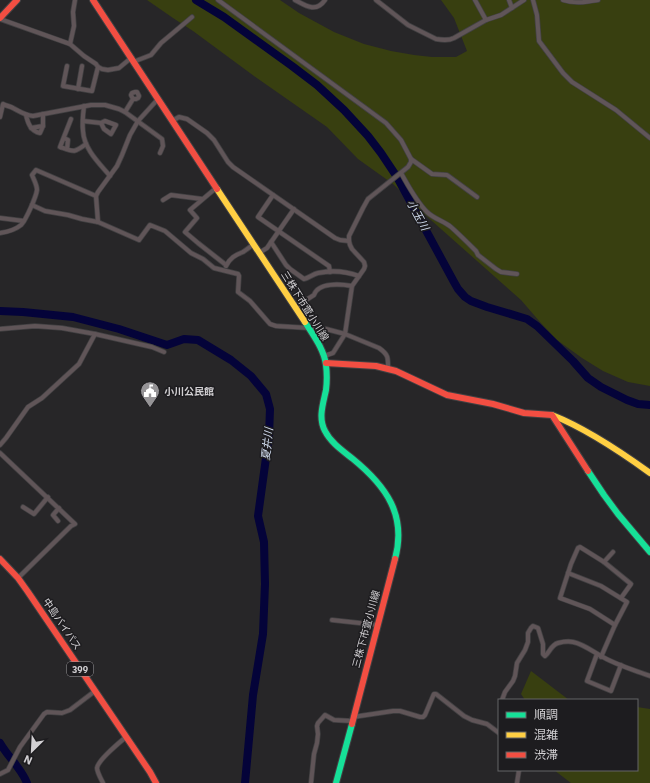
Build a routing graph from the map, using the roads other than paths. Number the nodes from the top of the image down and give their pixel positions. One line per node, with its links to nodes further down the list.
1 (18, 0): 16 (main road)
2 (75, 0): 18 (street)
3 (93, 0): 19 (main road, 三株下市萱小川線)
4 (218, 0): 42 (street)
5 (294, 0): 6 (street)
6 (325, 0)
7 (376, 0): 17 (street)
8 (475, 0): 17 (street)
9 (509, 0): 14 (street)
10 (524, 0): 14 (street)
11 (534, 0): 39 (street)
12 (564, 0): 13 (street)
13 (598, 0)
14 (512, 8): 17 (street)
15 (192, 17): 19 (street)
16 (0, 19): 18 (street)
17 (486, 20)
18 (70, 44): 22 (street)
19 (132, 60): 22 (street); 25 (main road, 三株下市萱小川線)
20 (67, 66): 23 (street)
21 (82, 66): 23 (street)
22 (98, 67): 23 (street)
23 (78, 89)
24 (133, 99): 28 (street)
25 (158, 99): 34 (street); 35 (main road, 三株下市萱小川線)
26 (1, 104): 30 (street); 31 (street)
27 (84, 106): 28 (street); 29 (street); 33 (street)
28 (125, 112): 34 (street)
29 (42, 114): 30 (street); 37 (street)
30 (26, 115): 38 (street)
31 (0, 117)
32 (71, 119): 40 (street)
33 (83, 121): 36 (street); 40 (street)
34 (138, 121): 41 (street); 44 (street)
35 (172, 121): 45 (main road, 三株下市萱小川線); 46 (street)
36 (101, 123)
37 (42, 126): 38 (street); 38 (street)
38 (31, 128)
39 (650, 138)
40 (86, 144): 44 (street)
41 (160, 152)
42 (411, 159): 43 (street); 48 (street)
43 (400, 174): 58 (street); 65 (street)
44 (110, 176): 47 (street)
45 (216, 188): 49 (street); 60 (main road, 三株下市萱小川線)
46 (273, 195): 52 (street); 56 (street)
47 (96, 196): 51 (street); 55 (street)
48 (477, 197)
49 (202, 199): 50 (street); 62 (street)
50 (163, 200)
51 (32, 205): 54 (street); 55 (street)
52 (294, 209): 56 (street); 58 (street)
53 (0, 218): 54 (street)
54 (24, 221): 57 (street)
55 (98, 222): 63 (street)
56 (279, 231): 59 (street); 64 (street)
57 (0, 233)
58 (349, 241): 66 (street)
59 (271, 242): 61 (street); 64 (street)
60 (254, 244): 61 (main road, 三株下市萱小川線); 62 (street)
61 (259, 253): 68 (main road, 三株下市萱小川線)
62 (226, 265): 63 (street)
63 (225, 271): 69 (street)
64 (330, 272): 66 (street)
65 (518, 274)
66 (359, 276): 67 (street)
67 (352, 286): 68 (street); 72 (street)
68 (295, 307): 69 (main road, 三株下市萱小川線)
69 (309, 328): 72 (street); 74 (main road, 三株下市萱小川線)
70 (0, 329): 71 (street)
71 (95, 334): 73 (street); 78 (street)
72 (344, 334): 74 (street); 76 (street)
73 (164, 352)
74 (324, 356): 75 (main road, 三株下市萱小川線)
75 (326, 363): 76 (main road); 93 (main road, 三株下市萱小川線)
76 (388, 369): 77 (main road)
77 (552, 415): 80 (main road); 86 (main road)
78 (0, 445)
79 (0, 453): 81 (street)
80 (650, 473)
81 (48, 497): 82 (street); 83 (street)
82 (23, 507)
83 (59, 508): 84 (street); 90 (street)
84 (58, 521)
85 (613, 552): 88 (street)
86 (650, 552)
87 (0, 559): 90 (main road, 中島バイパス / 399)
88 (604, 562): 89 (street); 91 (street)
89 (568, 573): 91 (street); 94 (street)
90 (18, 578): 98 (main road, 中島バイパス / 399)
91 (621, 598): 94 (street)
92 (332, 620): 93 (street)
93 (378, 625): 100 (main road, 三株下市萱小川線)
94 (615, 625): 95 (street)
95 (599, 655): 96 (street); 96 (street); 99 (street)
96 (622, 666): 97 (street)
97 (650, 676)
98 (95, 691): 102 (main road, 中島バイパス / 399); 104 (street)
99 (502, 699)
100 (353, 719): 101 (street); 107 (street); 108 (main road, 三株下市萱小川線)
101 (498, 732)
102 (126, 737): 105 (street); 106 (main road, 中島バイパス / 399)
103 (519, 771): 109 (street)
104 (0, 774)
105 (103, 783)
106 (156, 783)
107 (310, 783)
108 (336, 783)
109 (517, 783)

